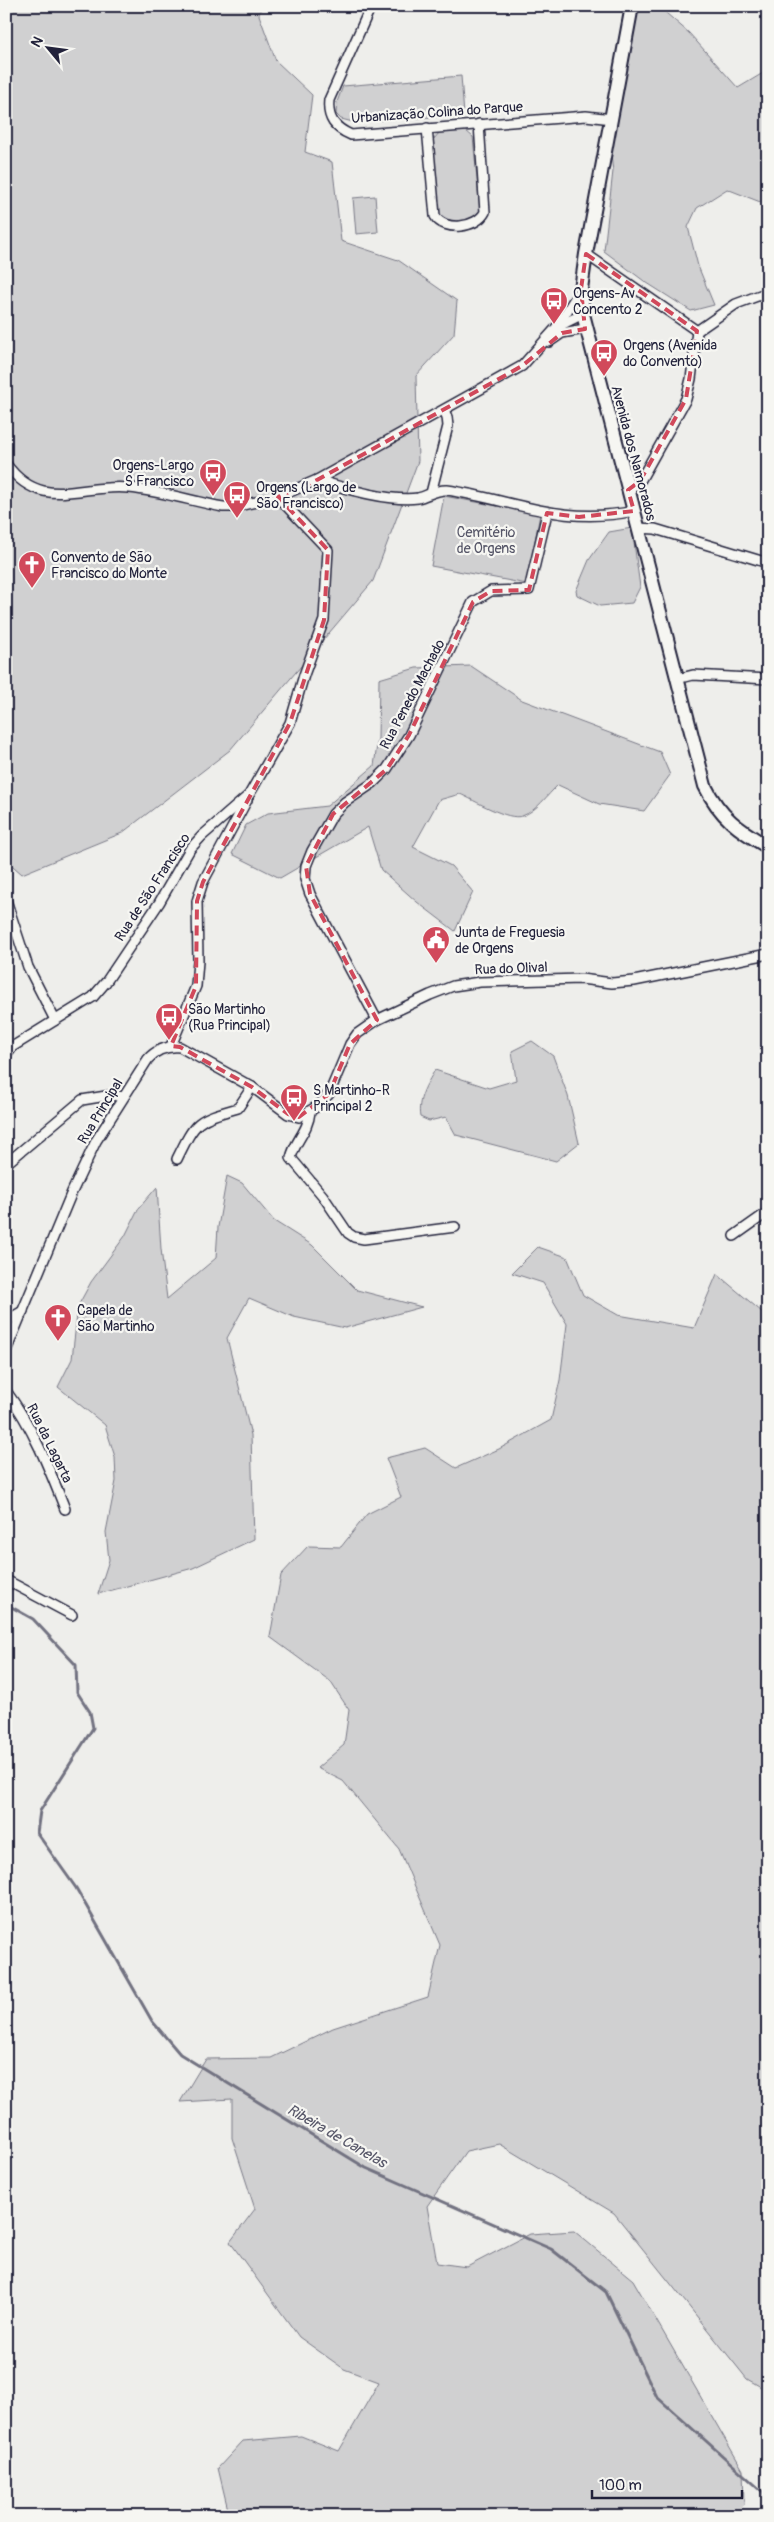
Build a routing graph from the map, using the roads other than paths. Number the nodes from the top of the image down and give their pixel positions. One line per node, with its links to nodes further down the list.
1 (371, 6): 5 (street, Urbanização Colina do Parque)
2 (632, 6): 3 (street, Avenida dos Namorados)
3 (612, 119): 4 (street, Urbanização Colina do Parque); 6 (street, Avenida dos Namorados)
4 (479, 124): 5 (street, Urbanização Colina do Parque); 5 (street)
5 (427, 128)
6 (586, 254): 7 (street, Avenida dos Namorados); 12 (street)
7 (581, 289): 9 (street, Avenida dos Namorados); 10 (street)
8 (768, 292): 12 (street)
9 (583, 314): 10 (street); 11 (street, Avenida dos Namorados)
10 (556, 328): 13 (street)
11 (585, 329): 13 (street); 17 (street, Avenida dos Namorados)
12 (697, 331): 17 (street)
13 (540, 348): 14 (street)
14 (444, 410): 16 (street); 18 (street)
15 (6, 464): 19 (street)
16 (317, 480): 18 (street); 19 (street)
17 (628, 490): 20 (street, Avenida dos Namorados)
18 (431, 493): 21 (street)
19 (278, 497): 26 (street, Rua de São Francisco)
20 (634, 511): 21 (street); 22 (street, Avenida dos Namorados)
21 (547, 514): 31 (street, Rua Penedo Machado)
22 (638, 528): 23 (street); 24 (street, Avenida dos Namorados)
23 (768, 563)
24 (676, 679): 25 (street); 27 (street, Avenida dos Namorados)
25 (768, 679)
26 (250, 796): 30 (street, Rua de São Francisco); 32 (street)
27 (768, 847)
28 (6, 900): 30 (street)
29 (768, 954): 31 (street, Rua do Olival)
30 (55, 1020): 33 (street, Rua de São Francisco)
31 (376, 1020): 36 (street, Rua do Olival)
32 (171, 1046): 34 (street); 35 (street, Rua Principal)
33 (8, 1047)
34 (252, 1087): 36 (street); 37 (street)
35 (124, 1097): 38 (street); 42 (street, Rua Principal)
36 (310, 1112): 40 (street)
37 (177, 1159)
38 (7, 1163)
39 (768, 1212): 41 (street)
40 (455, 1227)
41 (734, 1236)
42 (23, 1311): 43 (street); 44 (street, Rua Principal)
43 (6, 1318)
44 (6, 1351)
45 (6, 1391): 46 (street, Rua da Lagarta)
46 (65, 1509)
47 (6, 1580): 48 (street)
48 (72, 1615)

